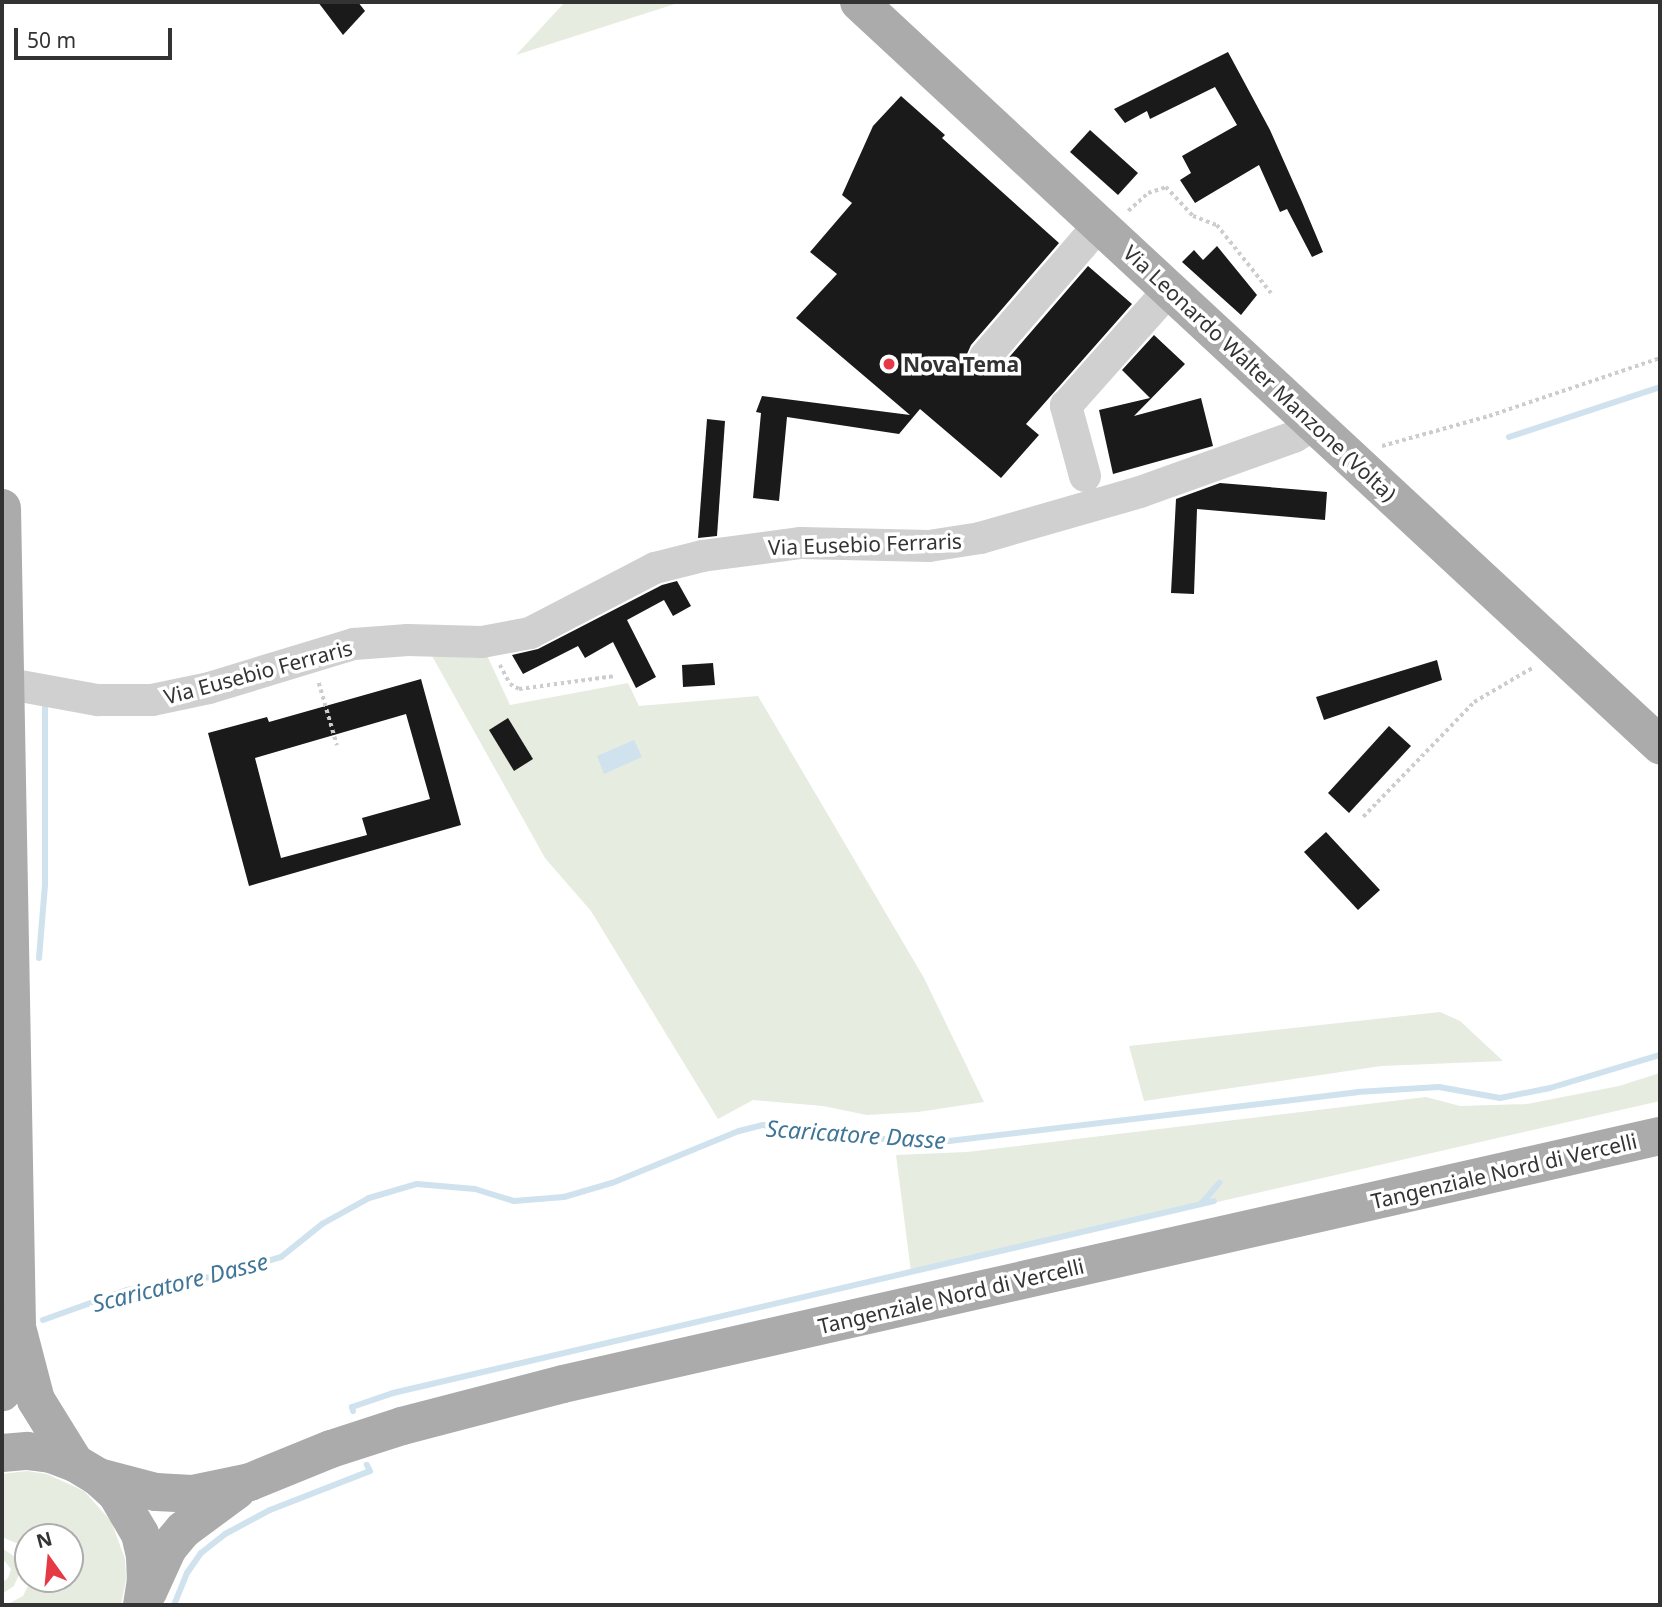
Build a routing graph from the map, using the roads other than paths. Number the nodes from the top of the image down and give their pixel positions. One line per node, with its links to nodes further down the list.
1 (859, 2): 2 (main road, Via Leonardo Walter Manzone (Volta))
2 (1103, 228): 3 (main road, Via Leonardo Walter Manzone (Volta)); 4 (street)
3 (1169, 290): 5 (main road, Via Leonardo Walter Manzone (Volta)); 6 (street)
4 (985, 357)
5 (1315, 424): 8 (street, Via Eusebio Ferraris); 9 (main road, Via Leonardo Walter Manzone (Volta))
6 (1085, 476)
7 (2, 509): 8 (main road)
8 (4, 683): 11 (main road)
9 (1660, 745)
10 (1660, 1136): 15 (main road, Tangenziale Nord di Vercelli)
11 (17, 1325): 12 (main road); 14 (main road)
12 (2, 1392)
13 (2, 1453): 14 (main road, Tangenziale Nord di Vercelli)
14 (87, 1470): 15 (main road, Tangenziale Nord di Vercelli); 16 (main road)
15 (250, 1482): 16 (main road, Tangenziale Nord di Vercelli)
16 (143, 1604)

